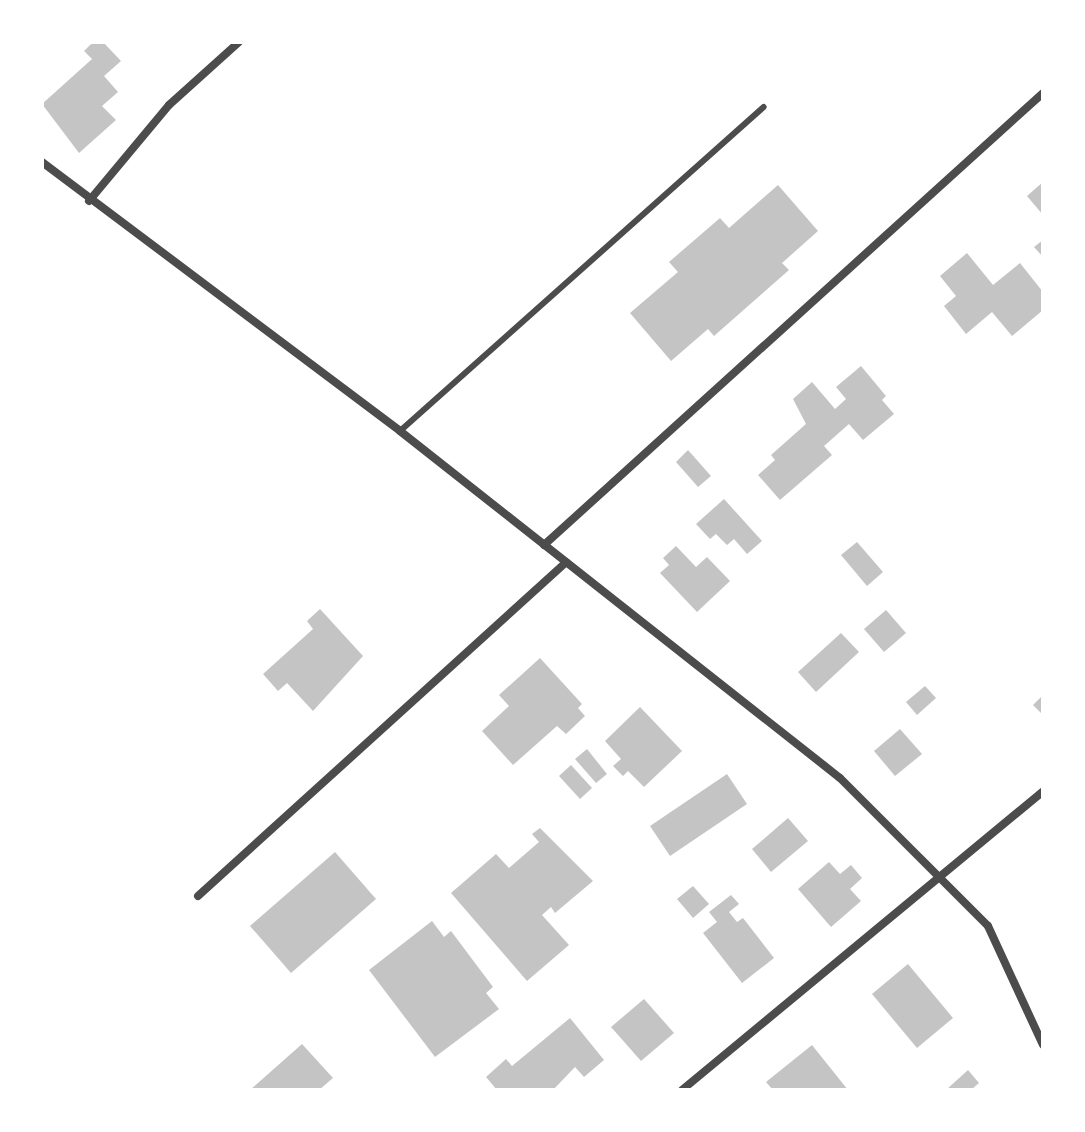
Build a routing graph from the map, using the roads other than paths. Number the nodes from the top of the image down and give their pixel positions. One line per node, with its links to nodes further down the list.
1 (239, 42): 5 (street)
2 (1043, 93): 7 (street)
3 (764, 107): 6 (lane)
4 (42, 162): 5 (street)
5 (89, 201): 6 (street)
6 (400, 431): 7 (street)
7 (544, 545): 8 (street)
8 (566, 562): 10 (street); 11 (street)
9 (1043, 791): 10 (street)
10 (940, 878): 12 (street); 13 (street)
11 (198, 896)
12 (1043, 1045)
13 (682, 1090)

